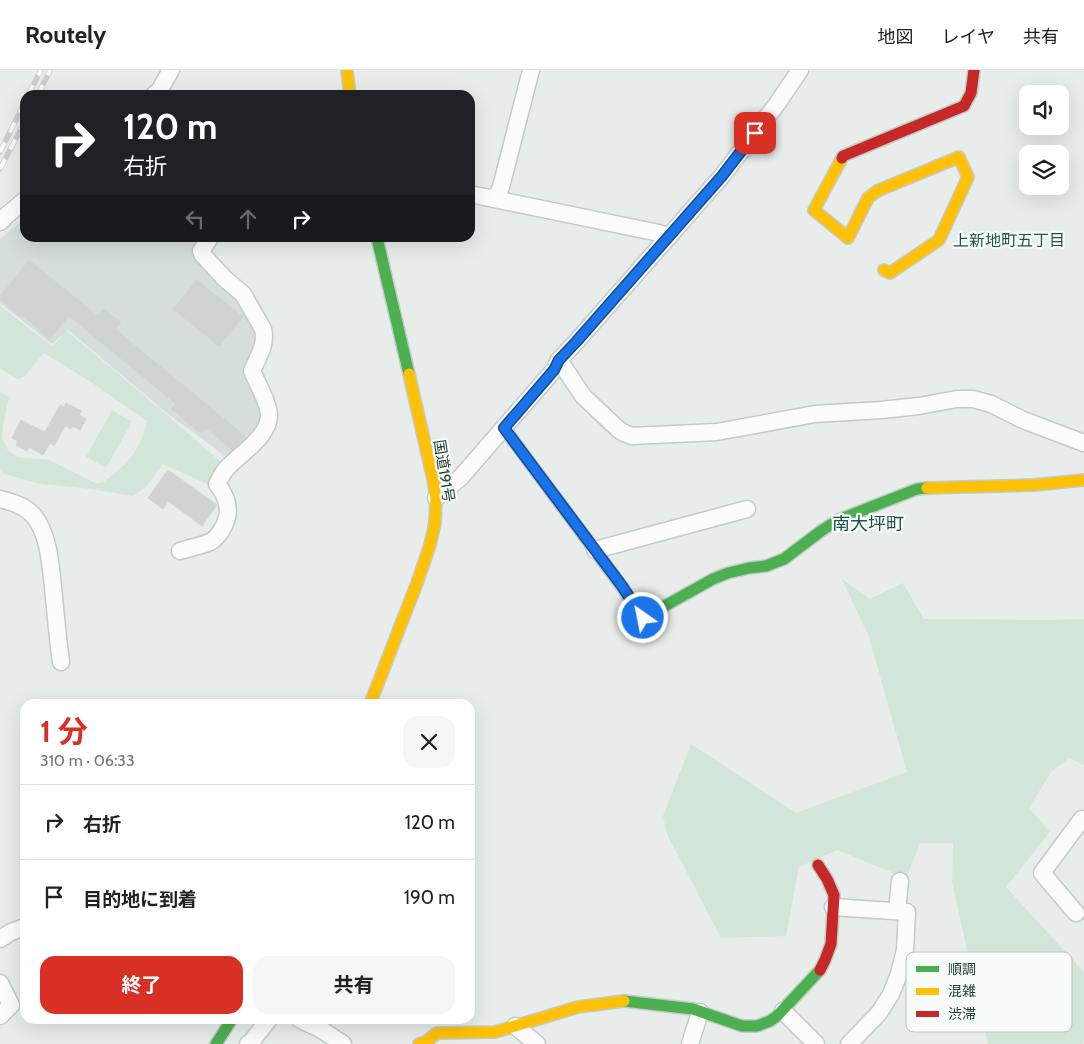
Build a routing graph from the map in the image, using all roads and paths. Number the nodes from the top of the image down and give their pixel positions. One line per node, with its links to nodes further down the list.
1 (171, 70): 6 (street)
2 (347, 70): 7 (main road)
3 (532, 70): 9 (street)
4 (800, 70): 12 (street)
5 (974, 70): 15 (main road)
6 (160, 90)
7 (349, 90)
8 (475, 195): 9 (street)
9 (495, 199): 12 (street)
10 (20, 204): 11 (street)
11 (0, 222)
12 (669, 237): 16 (street)
13 (207, 242): 24 (street)
14 (378, 242): 20 (main road, 国道191号)
15 (884, 270)
16 (559, 360): 17 (street); 18 (street)
17 (504, 428): 20 (street); 23 (main road)
18 (1084, 443)
19 (1084, 480): 23 (main road)
20 (436, 498): 26 (main road, 国道191号)
21 (0, 499): 25 (street)
22 (747, 509): 23 (street)
23 (595, 550)
24 (180, 551)
25 (61, 662)
26 (372, 699)
27 (1084, 820): 32 (street)
28 (818, 865): 30 (main road)
29 (900, 881): 31 (street)
30 (833, 907): 31 (street); 36 (main road)
31 (897, 911): 51 (street)
32 (1076, 913)
33 (20, 929): 34 (street)
34 (0, 939)
35 (0, 983): 38 (street)
36 (783, 1010): 37 (main road); 50 (street)
37 (700, 1012): 42 (main road); 49 (street)
38 (0, 1016)
39 (229, 1024): 43 (main road)
40 (265, 1024): 45 (street)
41 (309, 1024): 46 (street)
42 (515, 1026): 47 (main road); 48 (street)
43 (220, 1039): 44 (street)
44 (240, 1044)
45 (248, 1044)
46 (343, 1044)
47 (421, 1044)
48 (537, 1044)
49 (690, 1044)
50 (816, 1044)
51 (850, 1044)

